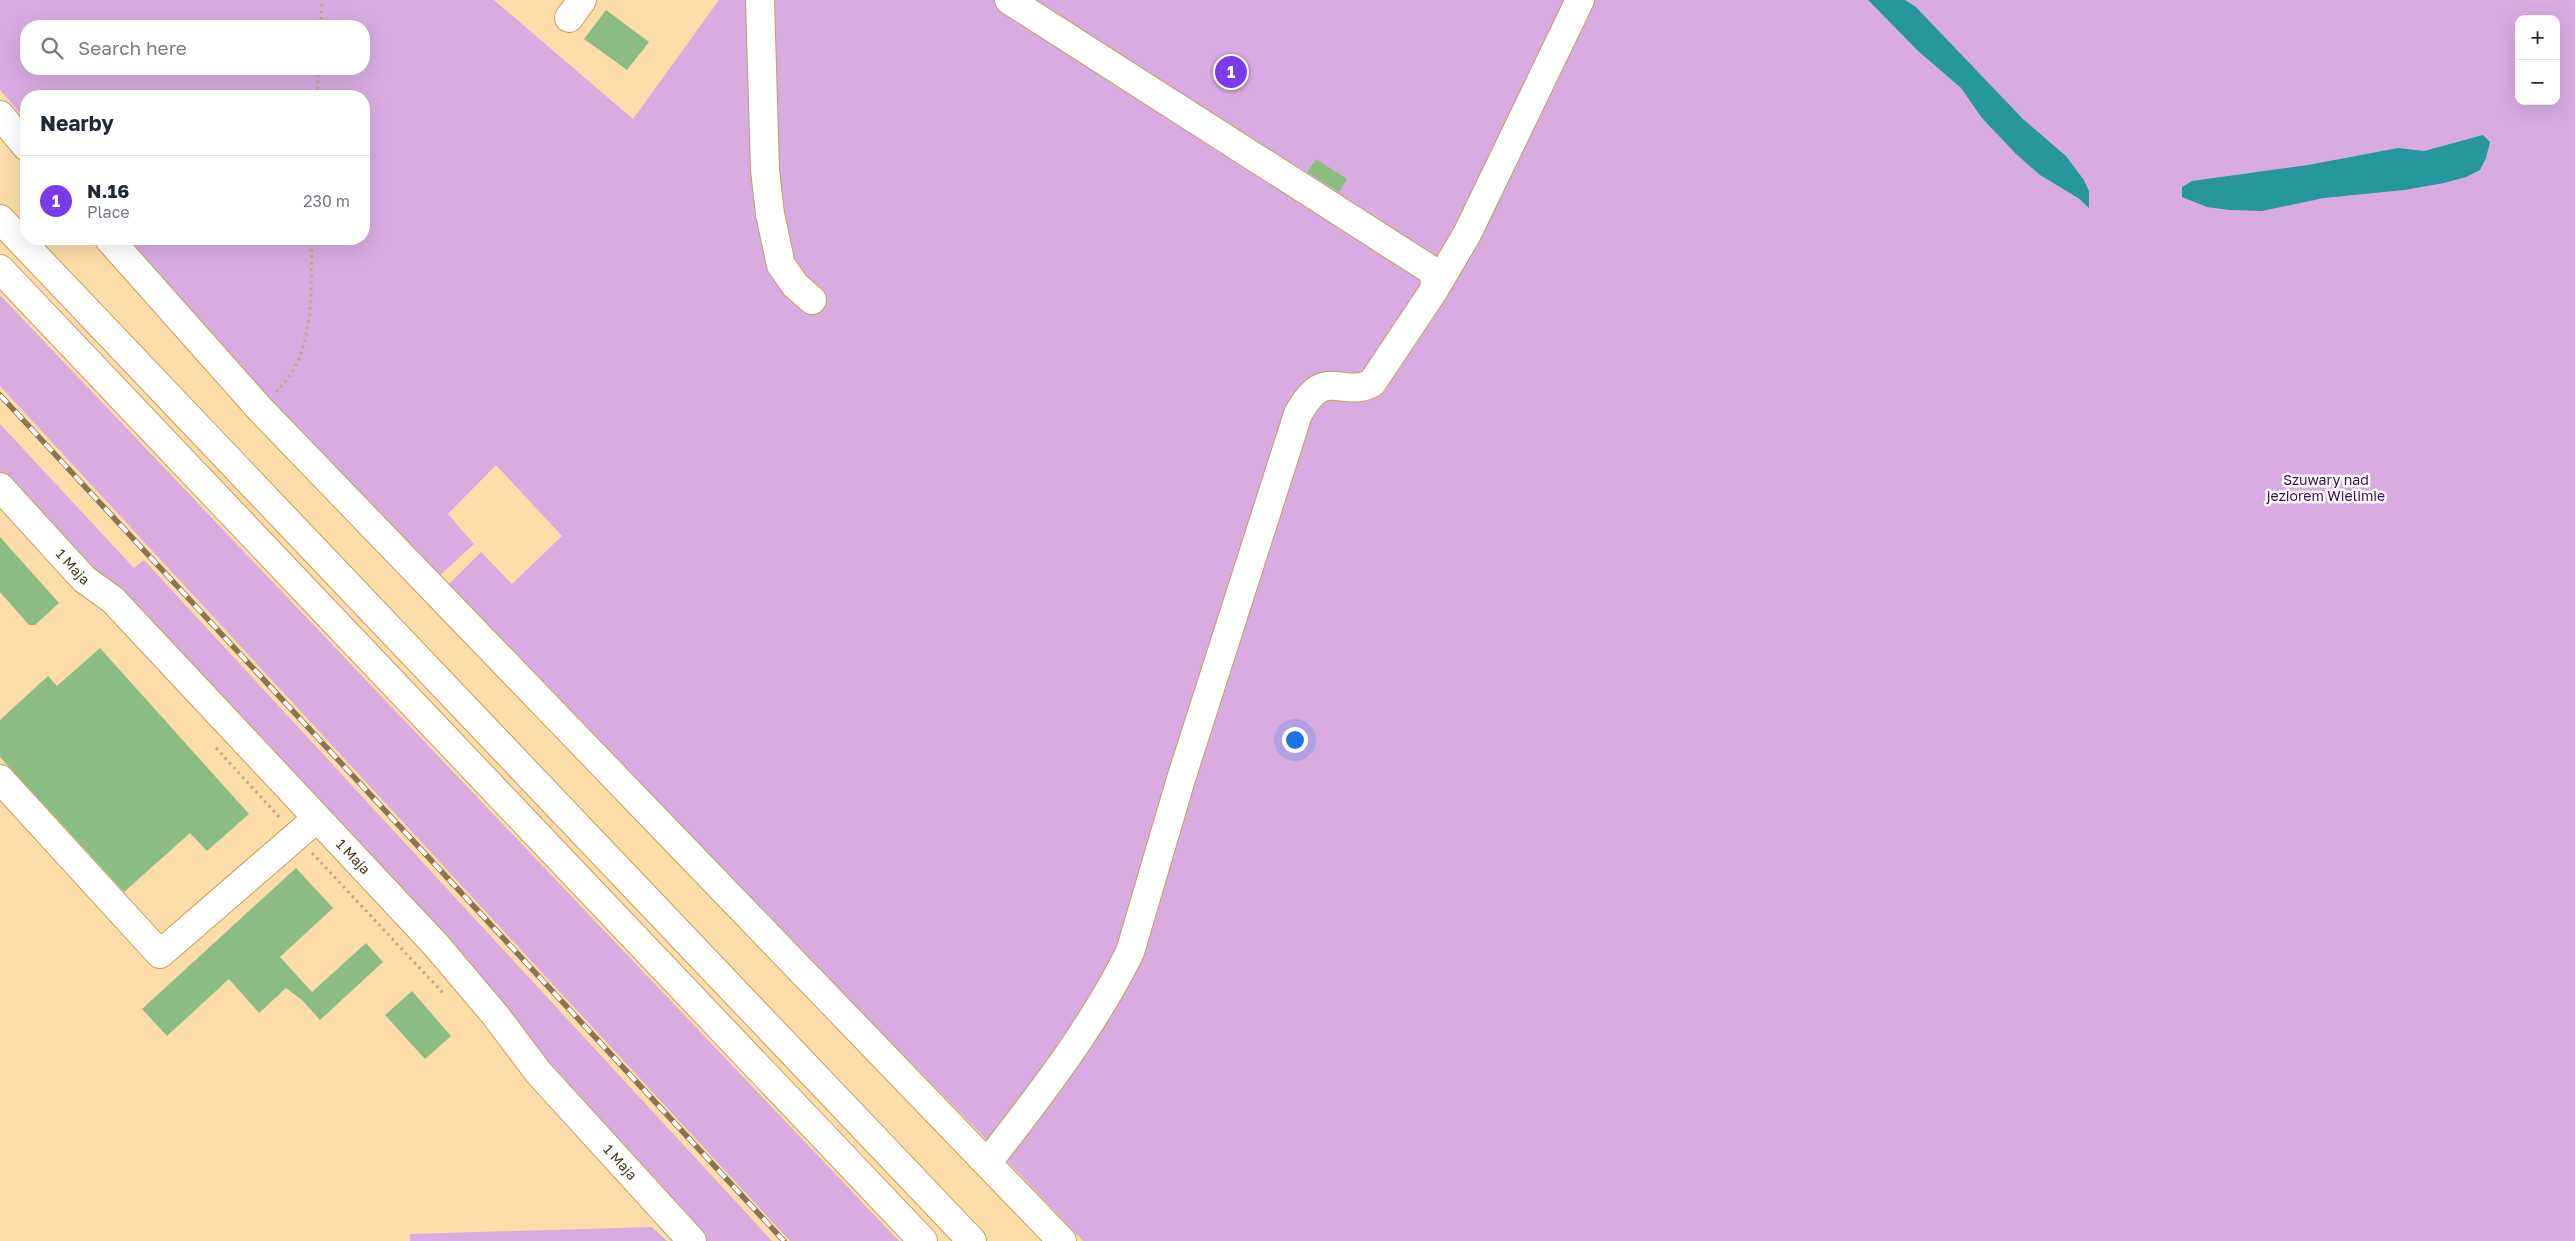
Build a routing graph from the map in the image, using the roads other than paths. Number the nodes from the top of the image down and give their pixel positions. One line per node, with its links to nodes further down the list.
1 (760, 0): 12 (main road)
2 (1009, 0): 11 (main road)
3 (1580, 0): 11 (main road)
4 (0, 115): 5 (main road)
5 (20, 139)
6 (0, 219): 7 (main road)
7 (20, 240)
8 (25, 245): 19 (main road)
9 (114, 245): 16 (main road)
10 (0, 270): 18 (main road)
11 (1434, 290): 16 (main road)
12 (812, 300)
13 (0, 487): 15 (main road, 1 Maja)
14 (0, 779): 15 (main road)
15 (316, 819): 17 (main road, 1 Maja)
16 (988, 1162): 20 (main road)
17 (692, 1241)
18 (923, 1241)
19 (972, 1241)
20 (1062, 1241)

